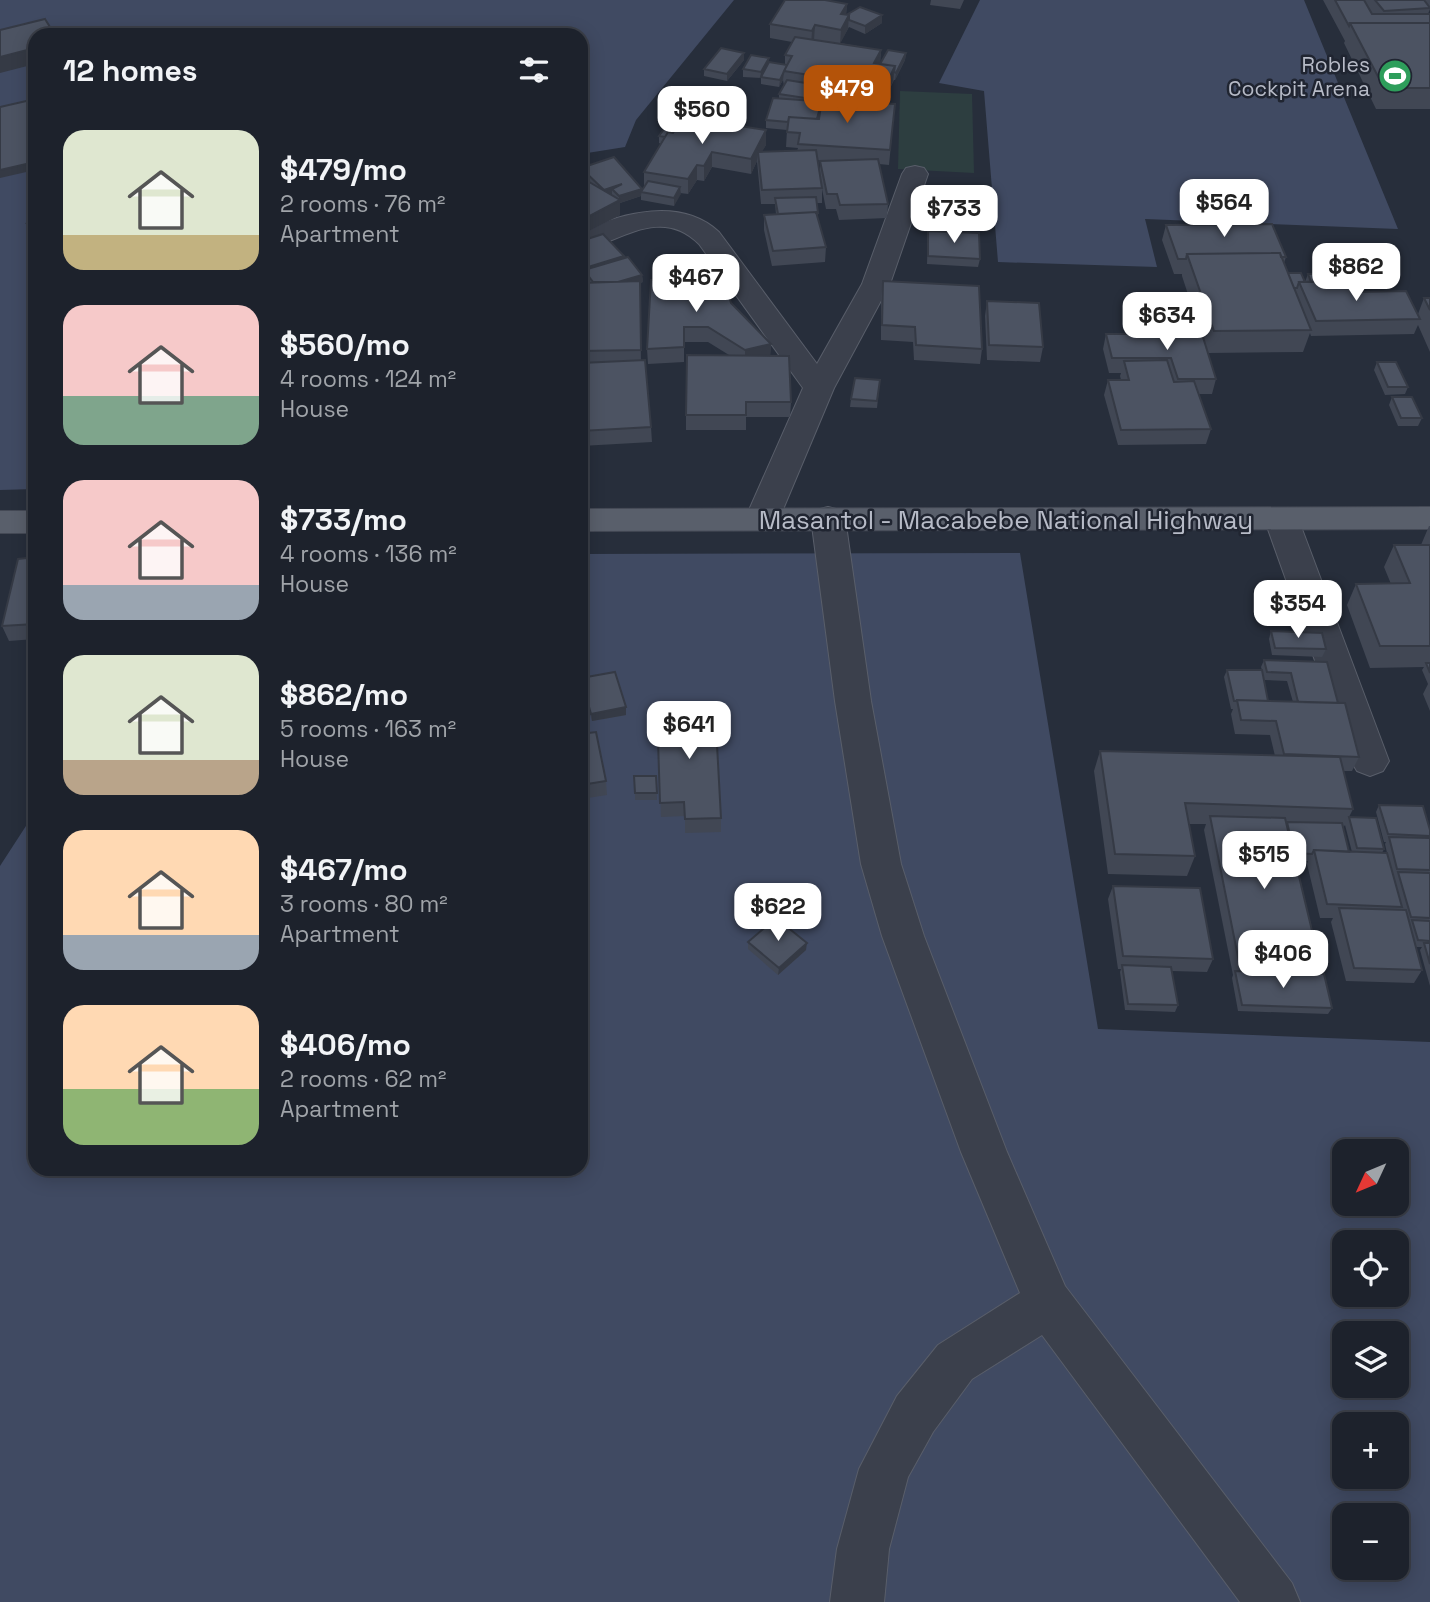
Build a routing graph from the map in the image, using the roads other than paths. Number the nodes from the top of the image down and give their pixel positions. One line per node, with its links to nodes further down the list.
1 (915, 174): 3 (street)
2 (588, 239): 3 (street)
3 (819, 388): 6 (street)
4 (828, 518): 6 (main road, Masantol - Macabebe National Highway); 8 (main road, Masantol - Macabebe National Highway); 12 (street)
5 (1430, 518): 8 (main road, Masantol - Macabebe National Highway)
6 (762, 519): 7 (main road, Masantol - Macabebe National Highway)
7 (588, 520)
8 (1282, 520): 11 (street)
9 (0, 522): 10 (main road)
10 (28, 522)
11 (1370, 761)
12 (1048, 1303): 13 (street); 14 (street)
13 (857, 1602)
14 (1273, 1602)

